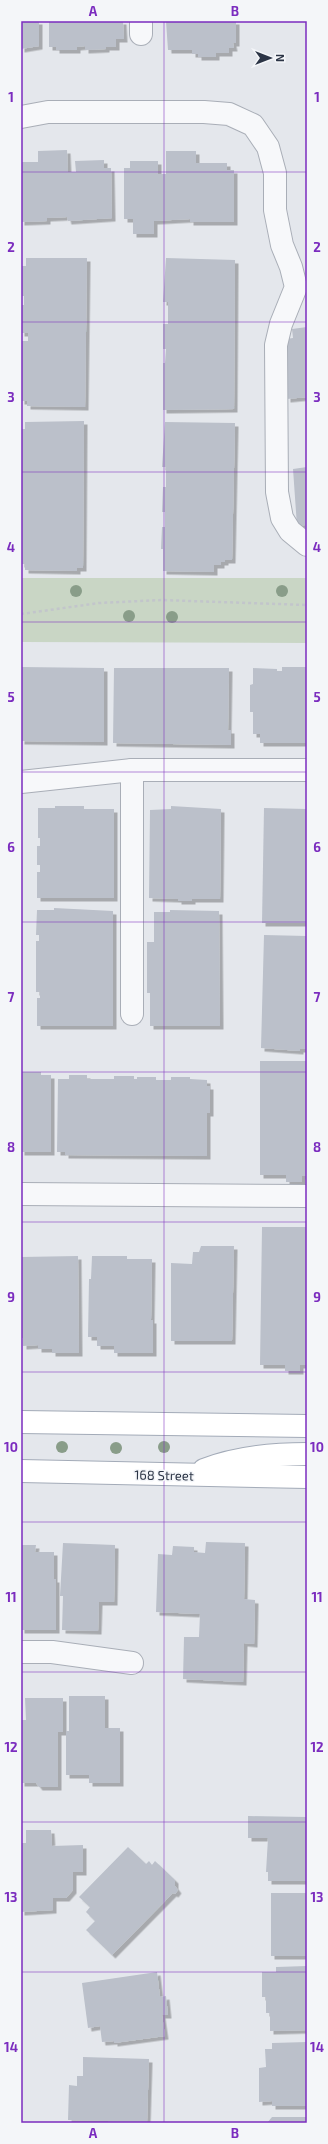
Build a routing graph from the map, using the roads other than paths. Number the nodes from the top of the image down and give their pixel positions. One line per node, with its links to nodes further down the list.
1 (21, 117): 2 (lane)
2 (302, 286): 3 (lane)
3 (307, 545)
4 (132, 770): 5 (lane); 6 (lane); 7 (lane)
5 (307, 770)
6 (21, 782)
7 (132, 1014)
8 (21, 1194): 9 (lane)
9 (307, 1196)
10 (21, 1422): 11 (main road)
11 (307, 1426)
12 (307, 1454): 14 (main road)
13 (21, 1471): 14 (main road, 168 Street)
14 (188, 1476): 15 (main road, 168 Street)
15 (307, 1477)
16 (21, 1652): 17 (lane)
17 (132, 1663)

